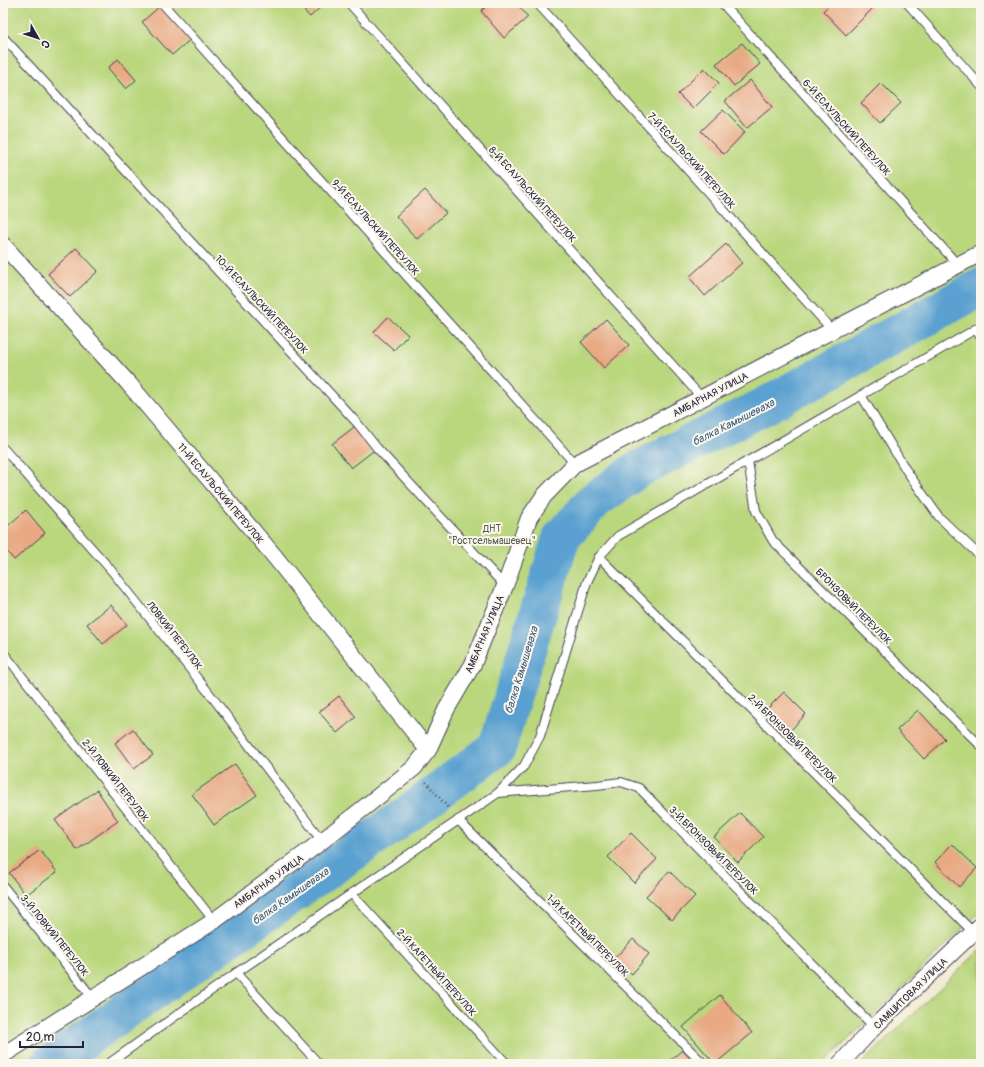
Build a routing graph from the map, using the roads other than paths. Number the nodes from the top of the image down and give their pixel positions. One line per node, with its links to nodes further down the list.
1 (162, 3): 18 (lane, 9-Й ЕСАУЛЬСКИЙ ПЕРЕУЛОК)
2 (349, 3): 15 (lane, 8-Й ЕСАУЛЬСКИЙ ПЕРЕУЛОК)
3 (537, 3): 12 (lane, 7-Й ЕСАУЛЬСКИЙ ПЕРЕУЛОК)
4 (722, 3): 10 (lane, 6-Й ЕСАУЛЬСКИЙ ПЕРЕУЛОК)
5 (907, 3): 7 (lane)
6 (3, 37): 21 (lane, 10-Й ЕСАУЛЬСКИЙ ПЕРЕУЛОК)
7 (981, 86)
8 (3, 245): 24 (street, 11-Й ЕСАУЛЬСКИЙ ПЕРЕУЛОК)
9 (981, 253): 10 (street, АМБАРНАЯ УЛИЦА)
10 (958, 265): 12 (street, АМБАРНАЯ УЛИЦА)
11 (978, 327): 13 (lane); 14 (lane)
12 (832, 330): 15 (street, АМБАРНАЯ УЛИЦА)
13 (981, 337)
14 (861, 395): 17 (lane); 20 (lane)
15 (702, 398): 18 (street, АМБАРНАЯ УЛИЦА)
16 (3, 448): 27 (lane, ЛОВКИЙ ПЕРЕУЛОК)
17 (748, 461): 19 (lane); 23 (lane, БРОНЗОВЫЙ ПЕРЕУЛОК)
18 (575, 464): 21 (street, АМБАРНАЯ УЛИЦА)
19 (599, 557): 25 (lane); 31 (lane, 2-Й БРОНЗОВЫЙ ПЕРЕУЛОК)
20 (981, 557)
21 (505, 586): 24 (street, АМБАРНАЯ УЛИЦА)
22 (3, 652): 30 (lane, 2-Й ЛОВКИЙ ПЕРЕУЛОК)
23 (981, 746)
24 (428, 750): 27 (street, АМБАРНАЯ УЛИЦА)
25 (498, 793): 26 (lane); 34 (lane, 3-Й БРОНЗОВЫЙ ПЕРЕУЛОК)
26 (458, 820): 29 (lane); 39 (lane, 1-Й КАРЕТНЫЙ ПЕРЕУЛОК)
27 (322, 841): 30 (street, АМБАРНАЯ УЛИЦА)
28 (3, 886): 33 (lane, 3-Й ЛОВКИЙ ПЕРЕУЛОК)
29 (352, 894): 32 (lane); 38 (lane, 2-Й КАРЕТНЫЙ ПЕРЕУЛОК)
30 (214, 921): 33 (street, АМБАРНАЯ УЛИЦА)
31 (977, 929): 34 (street, САМШИТОВАЯ УЛИЦА)
32 (236, 973): 36 (lane); 37 (lane)
33 (92, 997): 35 (street, АМБАРНАЯ УЛИЦА)
34 (874, 1027): 40 (street, САМШИТОВАЯ УЛИЦА)
35 (3, 1054)
36 (113, 1063)
37 (319, 1064)
38 (507, 1064)
39 (704, 1064)
40 (840, 1064)

